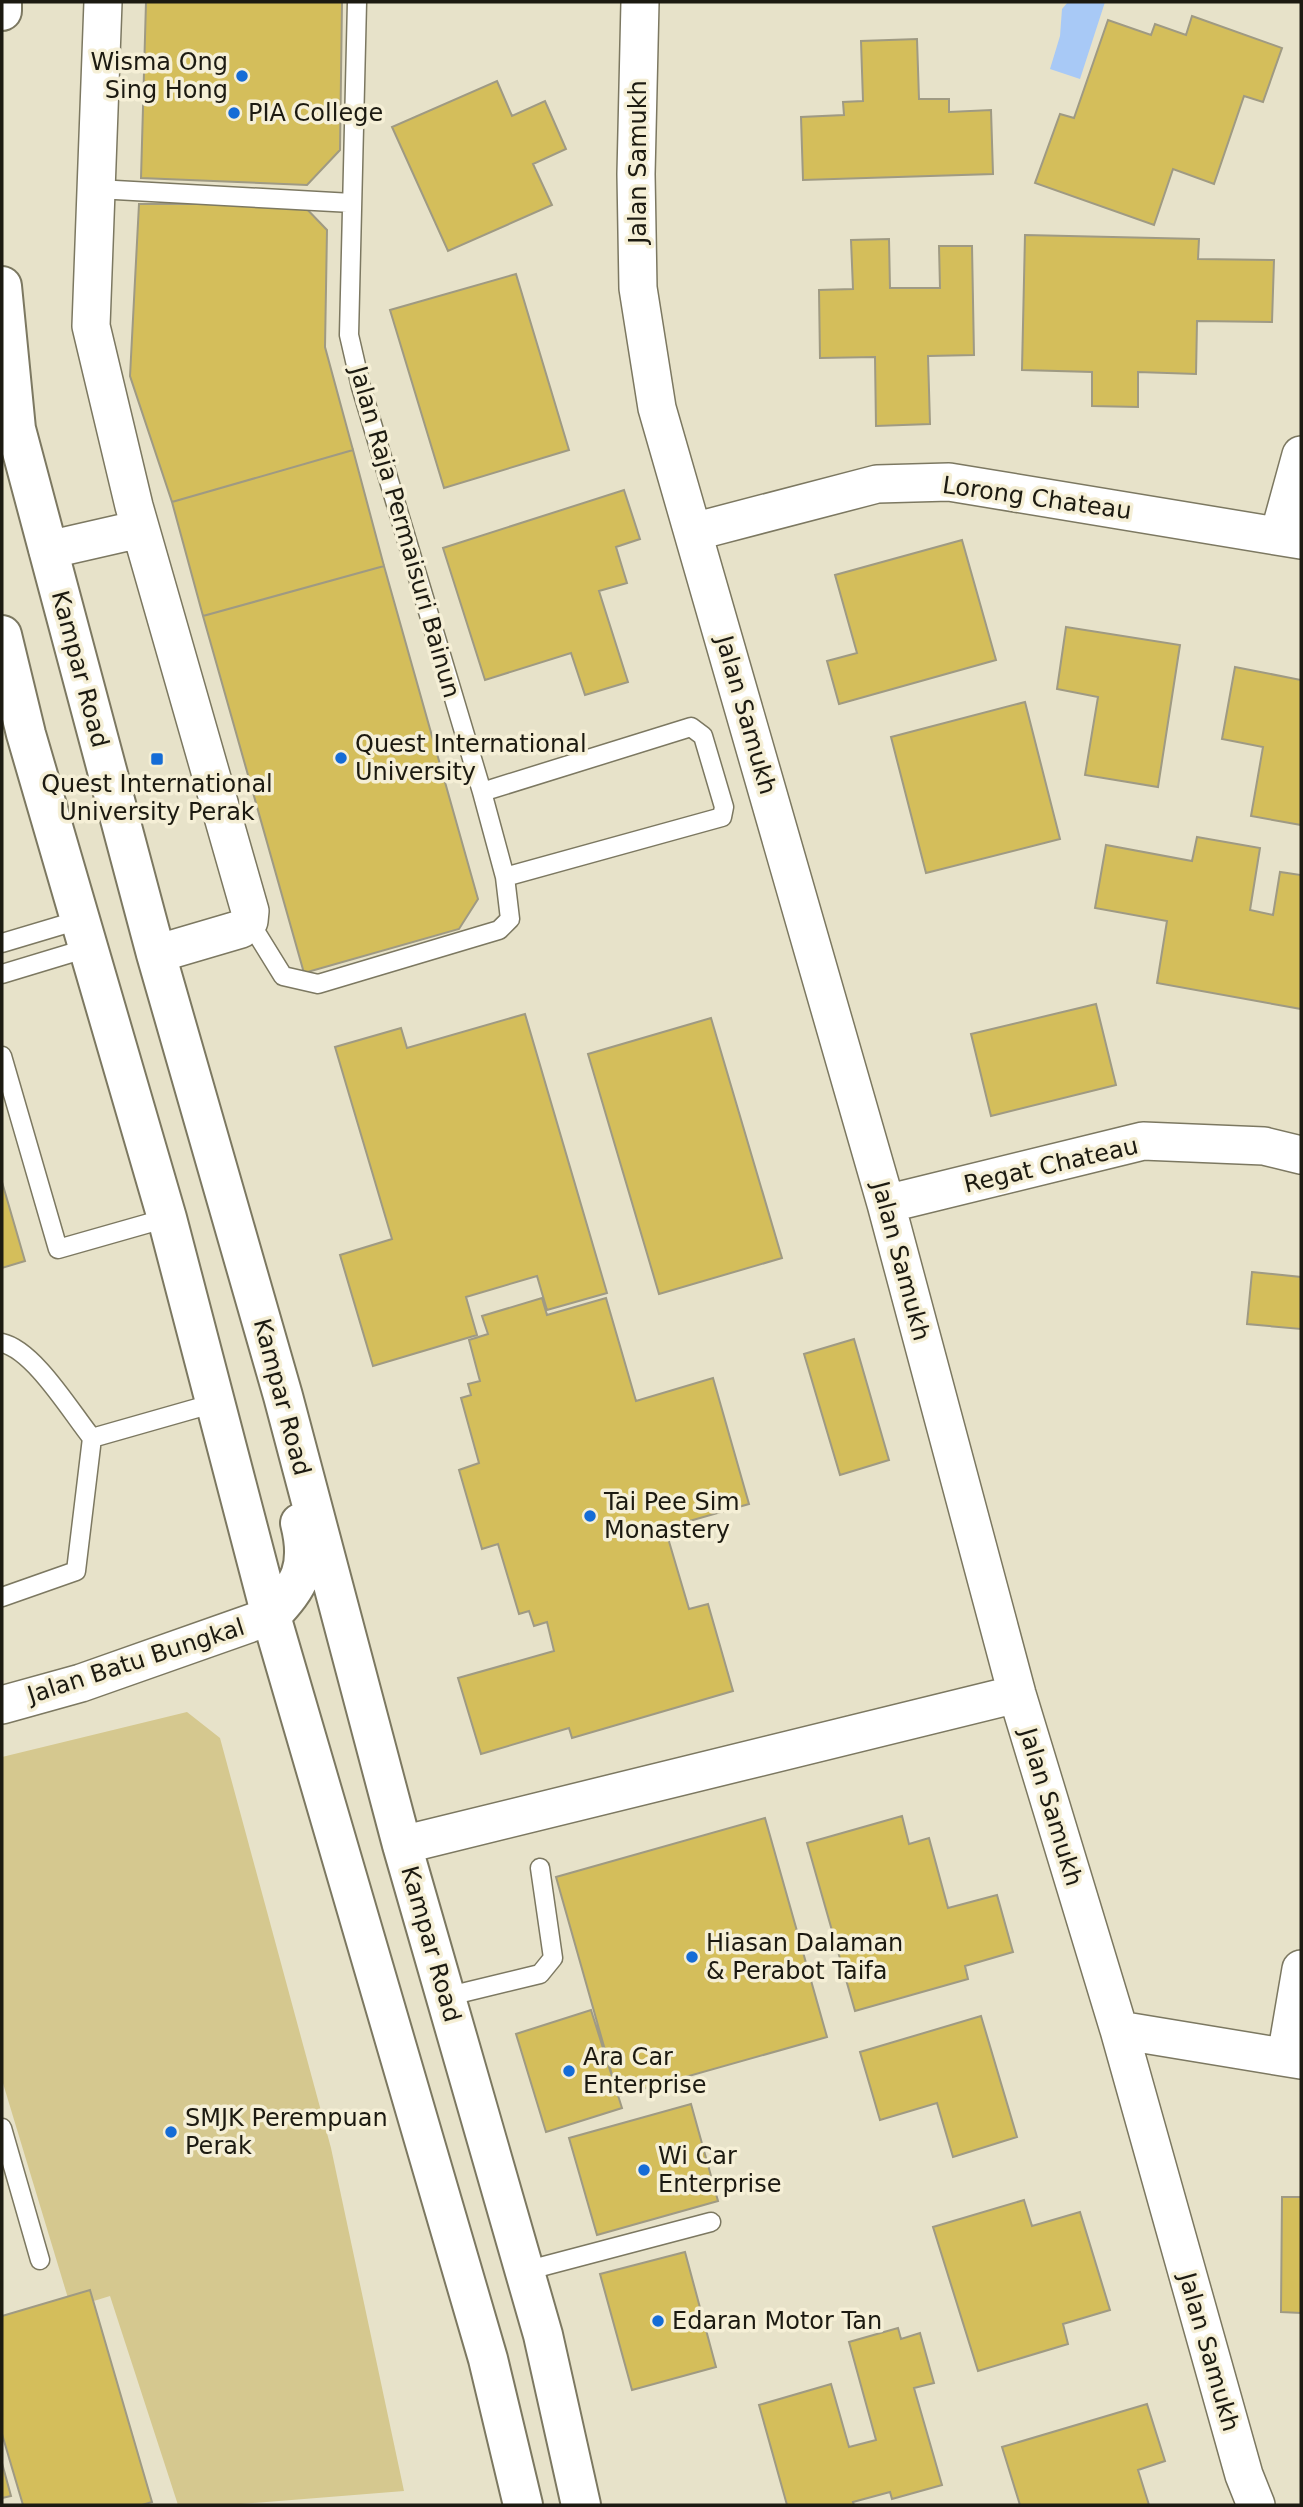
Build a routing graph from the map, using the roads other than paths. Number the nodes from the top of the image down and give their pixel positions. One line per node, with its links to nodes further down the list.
1 (2, 2): 5 (main road)
2 (103, 2): 6 (street, Jalan Raja Permaisuri Bainun)
3 (357, 2): 7 (lane, Jalan Raja Permaisuri Bainun)
4 (640, 2): 11 (street, Jalan Samukh)
5 (2, 11)
6 (97, 188): 7 (lane); 10 (street, Jalan Raja Permaisuri Bainun)
7 (352, 203): 15 (lane, Jalan Raja Permaisuri Bainun)
8 (2, 286): 13 (main road, Kampar Road)
9 (1301, 455): 12 (street)
10 (141, 529): 13 (street); 17 (street, Jalan Raja Permaisuri Bainun)
11 (693, 532): 12 (street, Lorong Chateau); 24 (street, Jalan Samukh)
12 (1290, 537)
13 (48, 550): 20 (main road, Kampar Road)
14 (2, 635): 18 (main road)
15 (481, 792): 16 (lane, Jalan Raja Permaisuri Bainun); 16 (lane)
16 (505, 877): 17 (lane, Jalan Raja Permaisuri Bainun)
17 (250, 921): 20 (street)
18 (83, 934): 19 (lane); 21 (lane); 25 (main road)
19 (2, 943)
20 (156, 954): 27 (main road, Kampar Road)
21 (2, 974)
22 (2, 1056): 25 (lane)
23 (1301, 1156): 24 (street, Regat Chateau)
24 (886, 1204): 32 (street, Jalan Samukh)
25 (167, 1218): 28 (main road)
26 (2, 1343): 29 (lane)
27 (283, 1396): 31 (main road); 34 (main road, Kampar Road)
28 (215, 1403): 29 (lane); 31 (main road)
29 (92, 1438): 30 (lane)
30 (2, 1597)
31 (271, 1616): 33 (street, Jalan Batu Bungkal); 44 (main road)
32 (1017, 1694): 34 (street); 38 (street, Jalan Samukh)
33 (2, 1705)
34 (402, 1845): 37 (main road, Kampar Road)
35 (540, 1868): 37 (lane)
36 (1301, 1969): 39 (street)
37 (446, 1997): 43 (main road, Kampar Road)
38 (1119, 2030): 39 (street); 46 (street, Jalan Samukh)
39 (1294, 2059)
40 (2, 2128): 42 (lane)
41 (711, 2222): 43 (lane)
42 (40, 2260)
43 (525, 2271): 45 (main road, Kampar Road)
44 (523, 2505)
45 (581, 2505)
46 (1256, 2505)

